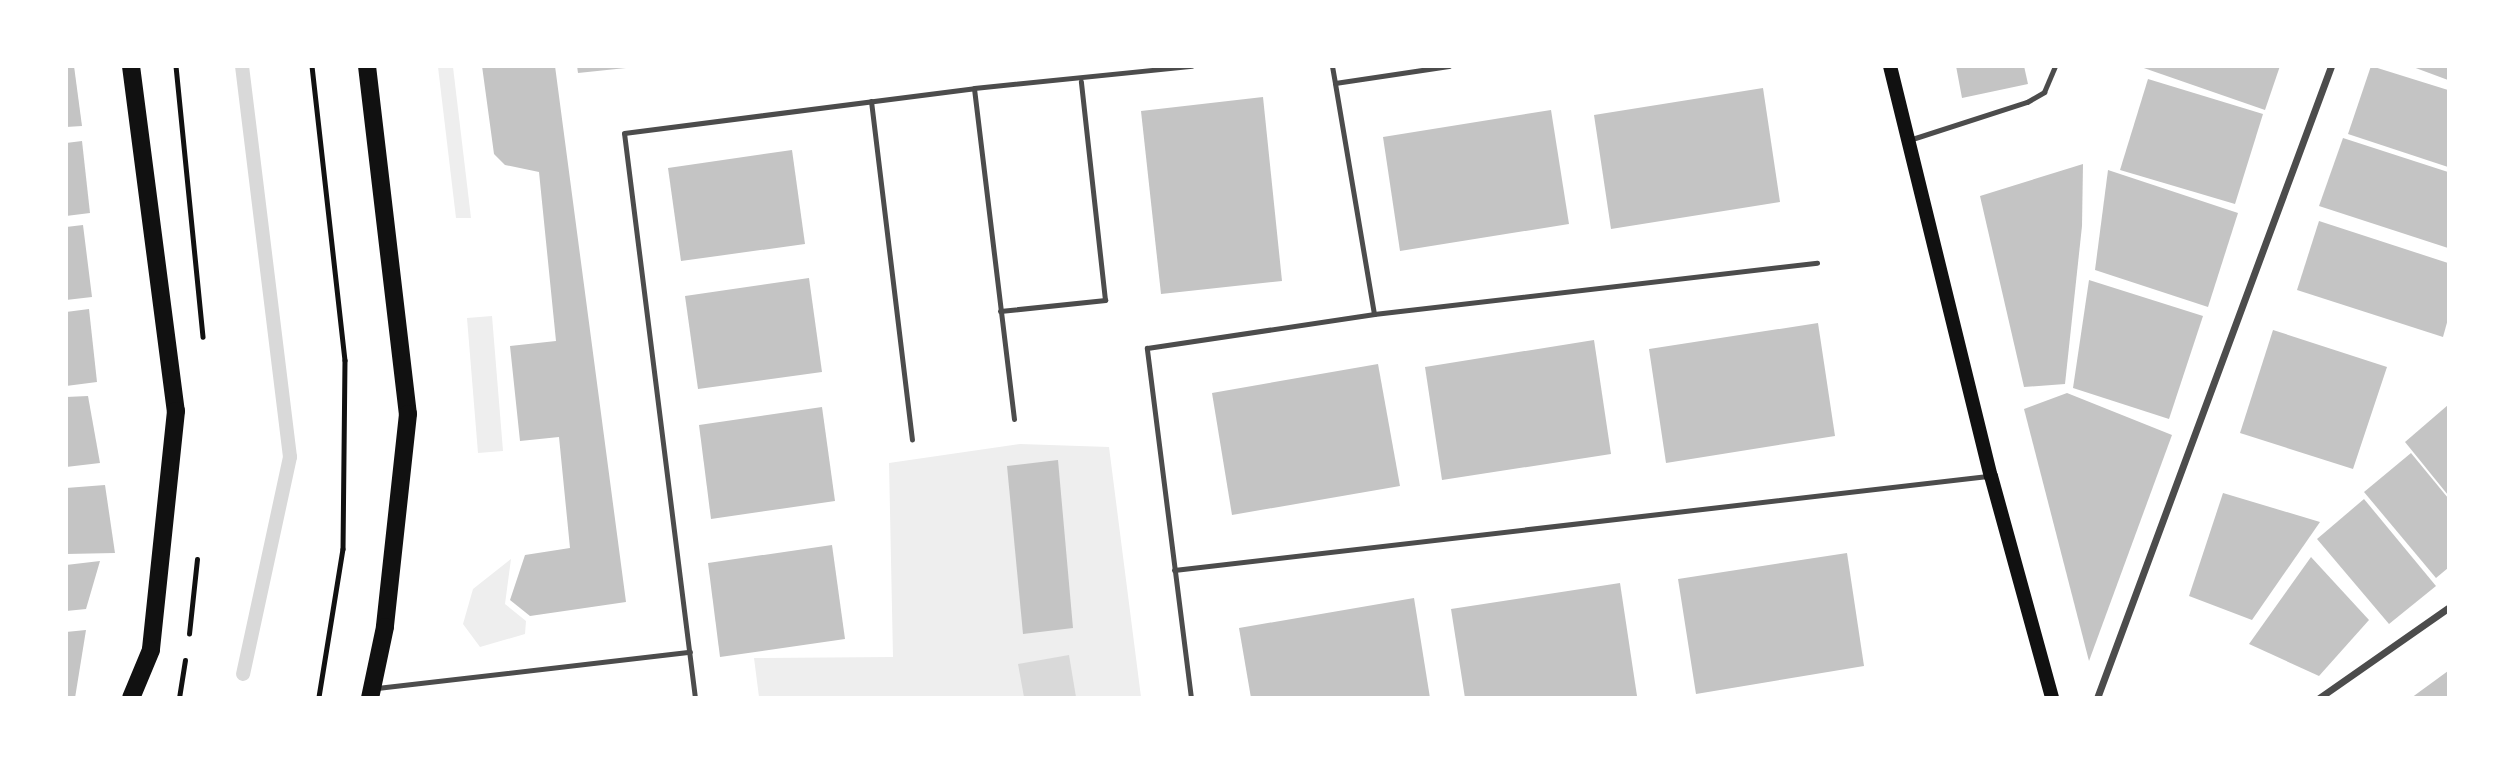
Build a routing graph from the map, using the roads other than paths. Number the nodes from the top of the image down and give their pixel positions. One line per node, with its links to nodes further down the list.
1 (131, 66): 24 (main road)
2 (367, 66): 23 (main road)
3 (1192, 66): 9 (lane)
4 (1332, 66): 10 (lane)
5 (1449, 66): 10 (lane)
6 (1890, 66): 13 (main road)
7 (2055, 66): 13 (lane)
8 (2331, 66): 28 (street)
9 (1081, 80): 11 (lane); 15 (lane)
10 (1335, 83): 16 (lane)
11 (974, 88): 12 (lane); 15 (lane)
12 (871, 101): 18 (lane); 22 (lane)
13 (1908, 140): 19 (main road)
14 (1817, 263): 16 (lane)
15 (1000, 311): 17 (lane)
16 (1374, 314): 20 (lane)
17 (1014, 419)
18 (912, 440)
19 (1991, 476): 20 (lane); 27 (main road)
20 (1174, 570): 26 (lane)
21 (2448, 608): 29 (street)
22 (690, 652): 23 (lane); 25 (lane)
23 (372, 693)
24 (131, 698)
25 (695, 698)
26 (1191, 698)
27 (2052, 698)
28 (2097, 698)
29 (2319, 698)

